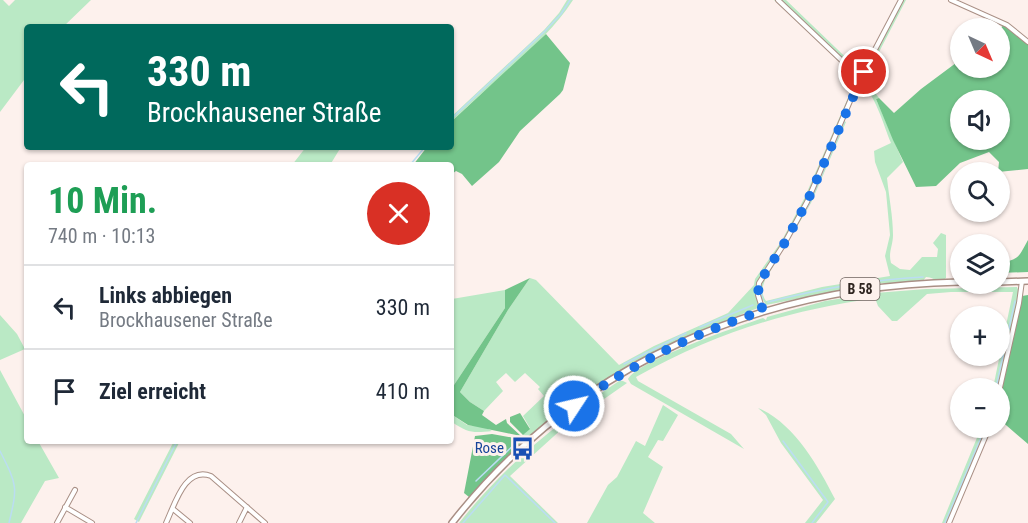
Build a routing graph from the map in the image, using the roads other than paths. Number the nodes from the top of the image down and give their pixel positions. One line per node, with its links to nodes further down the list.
1 (778, 0): 5 (street)
2 (901, 0): 5 (street)
3 (951, 0): 4 (street)
4 (1028, 42)
5 (859, 80): 9 (street)
6 (1025, 281): 8 (main road); 10 (street)
7 (950, 282): 9 (main road, B 58)
8 (1010, 282)
9 (763, 311): 22 (main road, B 58)
10 (1002, 378)
11 (985, 438): 23 (street)
12 (75, 490): 13 (street)
13 (65, 507): 16 (street); 17 (street)
14 (247, 507): 15 (street); 20 (street); 21 (street)
15 (173, 509): 18 (street); 19 (street)
16 (57, 523)
17 (92, 523)
18 (166, 523)
19 (190, 523)
20 (239, 523)
21 (265, 523)
22 (452, 523)
23 (949, 523)

